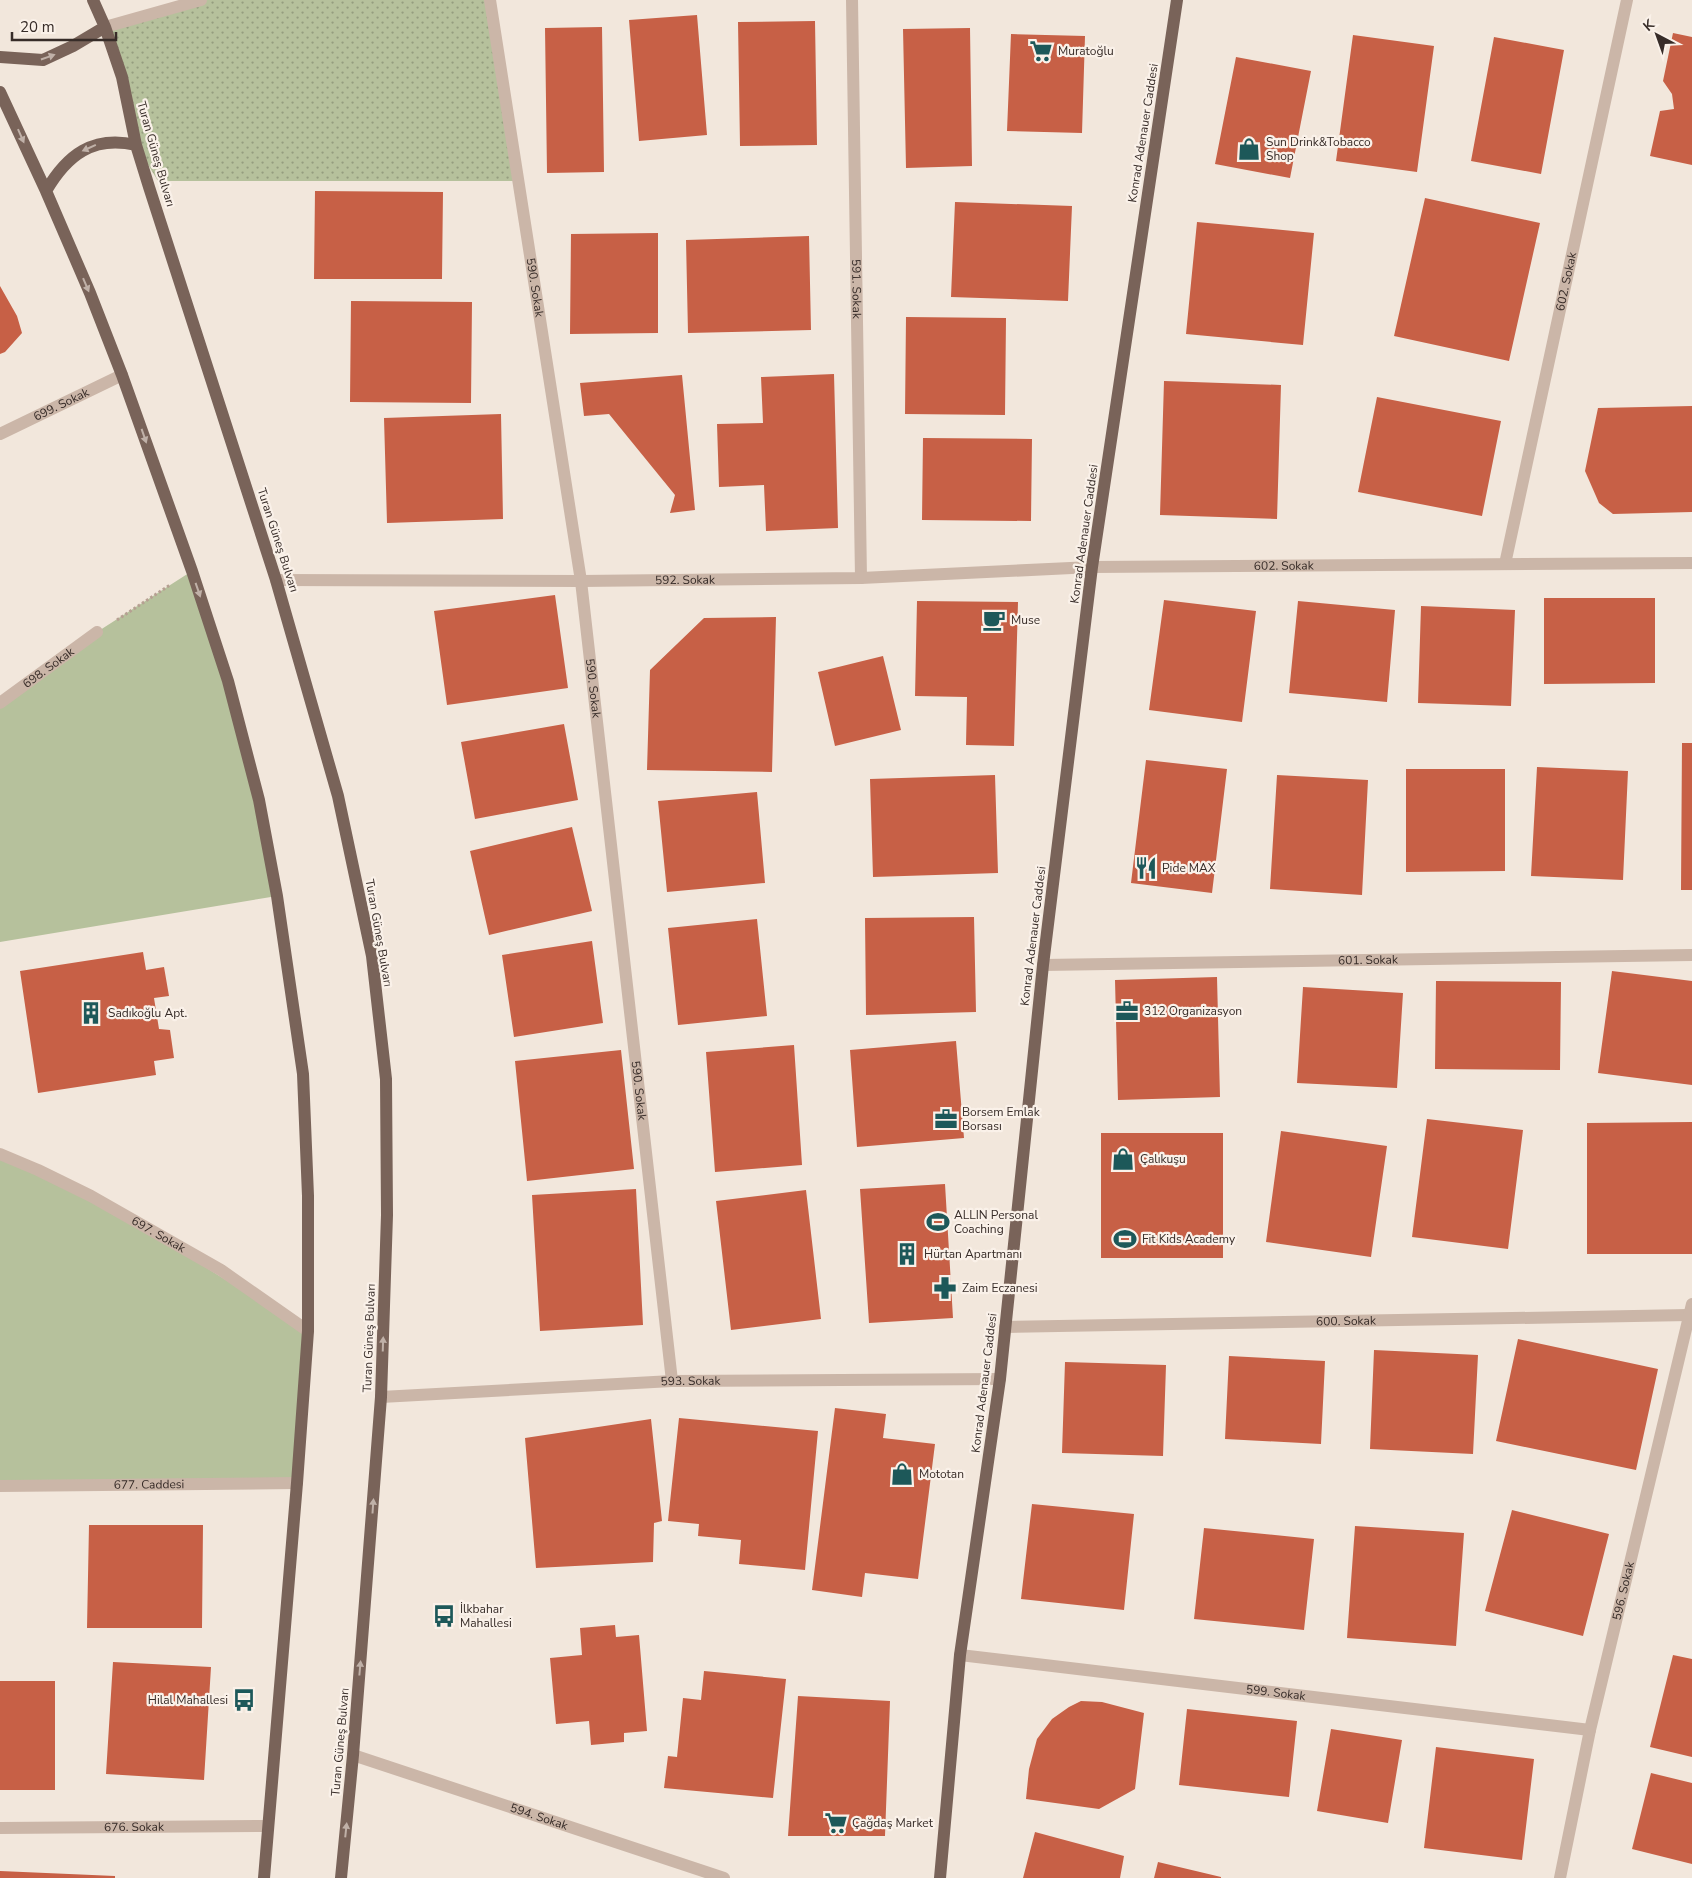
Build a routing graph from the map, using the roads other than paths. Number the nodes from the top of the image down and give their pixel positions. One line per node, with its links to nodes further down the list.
1 (93, 0): 7 (main road, Turan Güneş Bulvarı)
2 (201, 0): 7 (street)
3 (490, 0): 19 (street, 590. Sokak)
4 (852, 0): 17 (street, 591. Sokak)
5 (1177, 0): 16 (main road, Konrad Adenauer Caddesi)
6 (1627, 0): 15 (street, 602. Sokak)
7 (105, 27): 8 (main road, one-way to 7); 10 (main road, Turan Güneş Bulvarı)
8 (0, 57)
9 (0, 92): 11 (main road, one-way to 11)
10 (136, 144): 11 (main road, one-way to 11); 18 (main road, Turan Güneş Bulvarı)
11 (46, 191): 12 (main road, one-way to 12)
12 (122, 374): 13 (street, 699. Sokak); 27 (main road, one-way to 27)
13 (0, 434)
14 (1692, 563): 15 (street, 602. Sokak)
15 (1505, 564): 16 (street, 602. Sokak)
16 (1092, 567): 17 (street, 592. Sokak); 23 (main road, Konrad Adenauer Caddesi)
17 (861, 578): 19 (street, 592. Sokak)
18 (276, 580): 19 (street, 592. Sokak); 30 (main road, Turan Güneş Bulvarı, one-way to 18)
19 (581, 581): 29 (street, 590. Sokak)
20 (97, 632): 21 (street, 698. Sokak)
21 (0, 703)
22 (1692, 955): 23 (street, 601. Sokak)
23 (1043, 965): 26 (main road, Konrad Adenauer Caddesi)
24 (0, 1154): 27 (street, 697. Sokak)
25 (1690, 1310): 26 (street, 600. Sokak); 34 (street, 596. Sokak)
26 (1005, 1327): 28 (main road, Konrad Adenauer Caddesi)
27 (308, 1331): 31 (main road)
28 (1000, 1380): 29 (street, 593. Sokak); 33 (main road, Konrad Adenauer Caddesi)
29 (672, 1381): 30 (street, 593. Sokak)
30 (382, 1397): 35 (main road, Turan Güneş Bulvarı, one-way to 30)
31 (297, 1483): 32 (street, 677. Caddesi); 36 (main road)
32 (0, 1486)
33 (960, 1655): 34 (street, 599. Sokak); 41 (main road, Konrad Adenauer Caddesi)
34 (1590, 1730): 42 (street, 596. Sokak)
35 (353, 1755): 39 (main road, Turan Güneş Bulvarı, one-way to 35); 40 (street, 594. Sokak)
36 (268, 1826): 37 (street, 676. Sokak); 38 (main road)
37 (0, 1828)
38 (264, 1878)
39 (341, 1878)
40 (724, 1878)
41 (940, 1878)
42 (1560, 1878)

